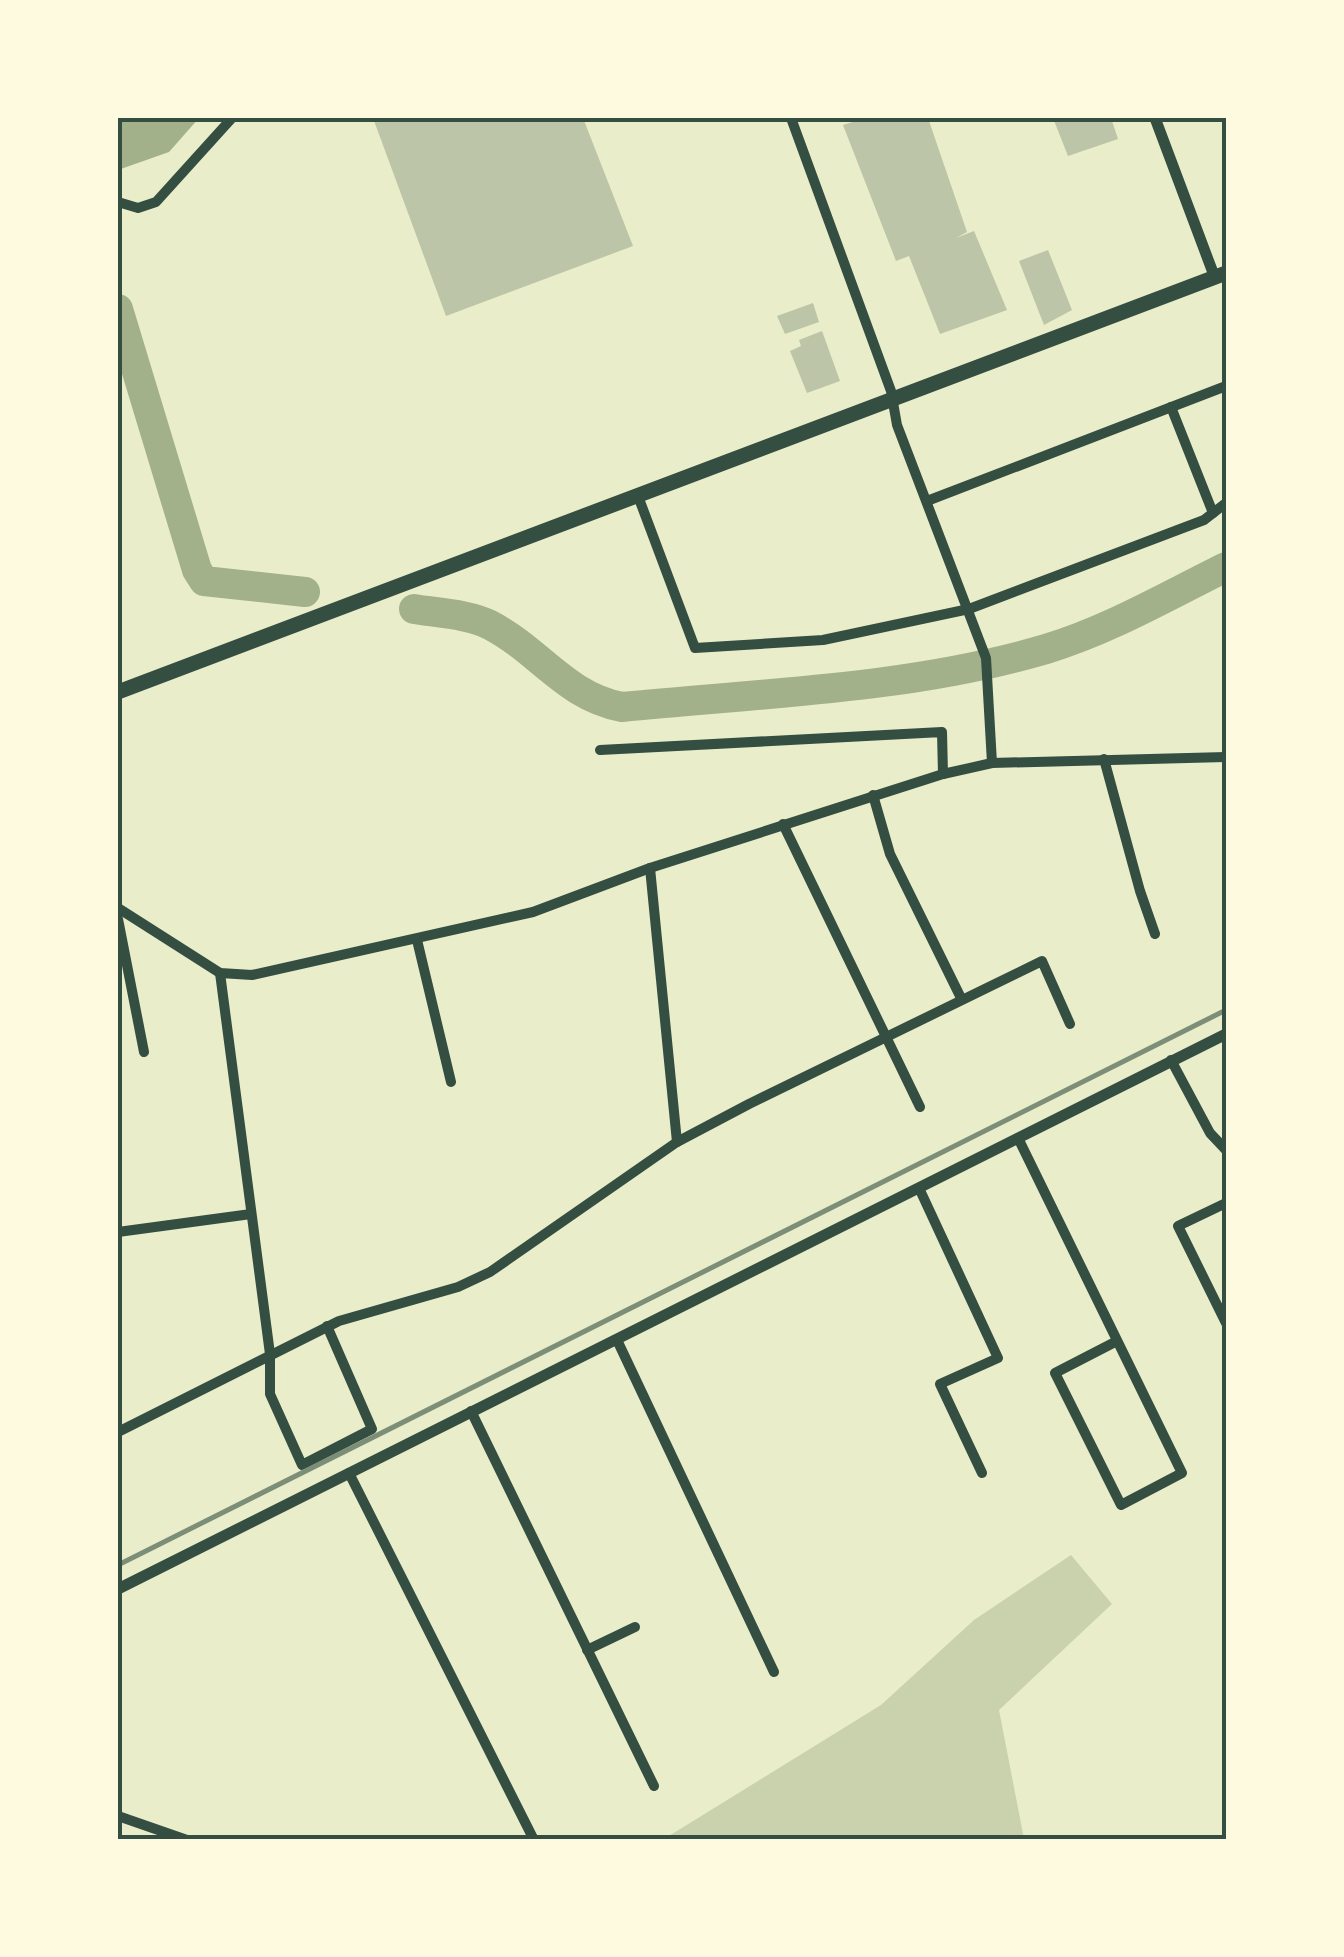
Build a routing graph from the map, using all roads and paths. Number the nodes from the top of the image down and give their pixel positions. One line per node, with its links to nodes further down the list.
1 (232, 118): 4 (street)
2 (792, 118): 7 (street)
3 (1156, 118): 5 (street)
4 (118, 202)
5 (1221, 276): 7 (highway)
6 (1226, 386): 8 (street)
7 (894, 399): 9 (highway); 10 (street)
8 (1171, 407): 10 (street); 12 (street)
9 (638, 496): 13 (street); 14 (highway)
10 (927, 501): 13 (street)
11 (1226, 503): 12 (street)
12 (1212, 512): 13 (street)
13 (969, 610): 18 (street)
14 (118, 692)
15 (600, 750): 19 (street)
16 (1226, 756): 17 (street)
17 (1104, 759): 18 (street); 25 (street)
18 (992, 764): 19 (street)
19 (943, 774): 20 (street)
20 (873, 794): 21 (street); 28 (street)
21 (783, 824): 22 (street); 31 (street)
22 (650, 868): 26 (street); 37 (street)
23 (118, 908): 27 (street)
24 (118, 919): 32 (street)
25 (1156, 934)
26 (416, 940): 27 (street); 34 (street)
27 (220, 973): 41 (street)
28 (961, 998): 29 (street); 31 (street)
29 (1070, 1024)
30 (1226, 1034): 33 (street)
31 (886, 1039): 35 (street); 37 (street)
32 (144, 1052)
33 (1172, 1060): 36 (street); 38 (street)
34 (451, 1082)
35 (920, 1107)
36 (1018, 1138): 39 (street); 46 (street)
37 (676, 1142): 44 (street)
38 (1226, 1150)
39 (920, 1188): 45 (street); 51 (street)
40 (1226, 1203): 43 (street)
41 (251, 1214): 42 (street); 47 (street)
42 (118, 1232)
43 (1225, 1317)
44 (327, 1326): 47 (street); 47 (street)
45 (617, 1340): 48 (street); 55 (street)
46 (1117, 1341): 46 (street)
47 (270, 1354): 49 (street)
48 (471, 1411): 50 (street); 54 (street)
49 (118, 1432)
50 (349, 1472): 52 (street); 59 (street)
51 (982, 1473)
52 (118, 1589)
53 (635, 1627): 54 (street)
54 (587, 1650): 56 (street)
55 (774, 1672)
56 (654, 1786)
57 (118, 1816): 58 (street)
58 (187, 1840)
59 (534, 1840)

